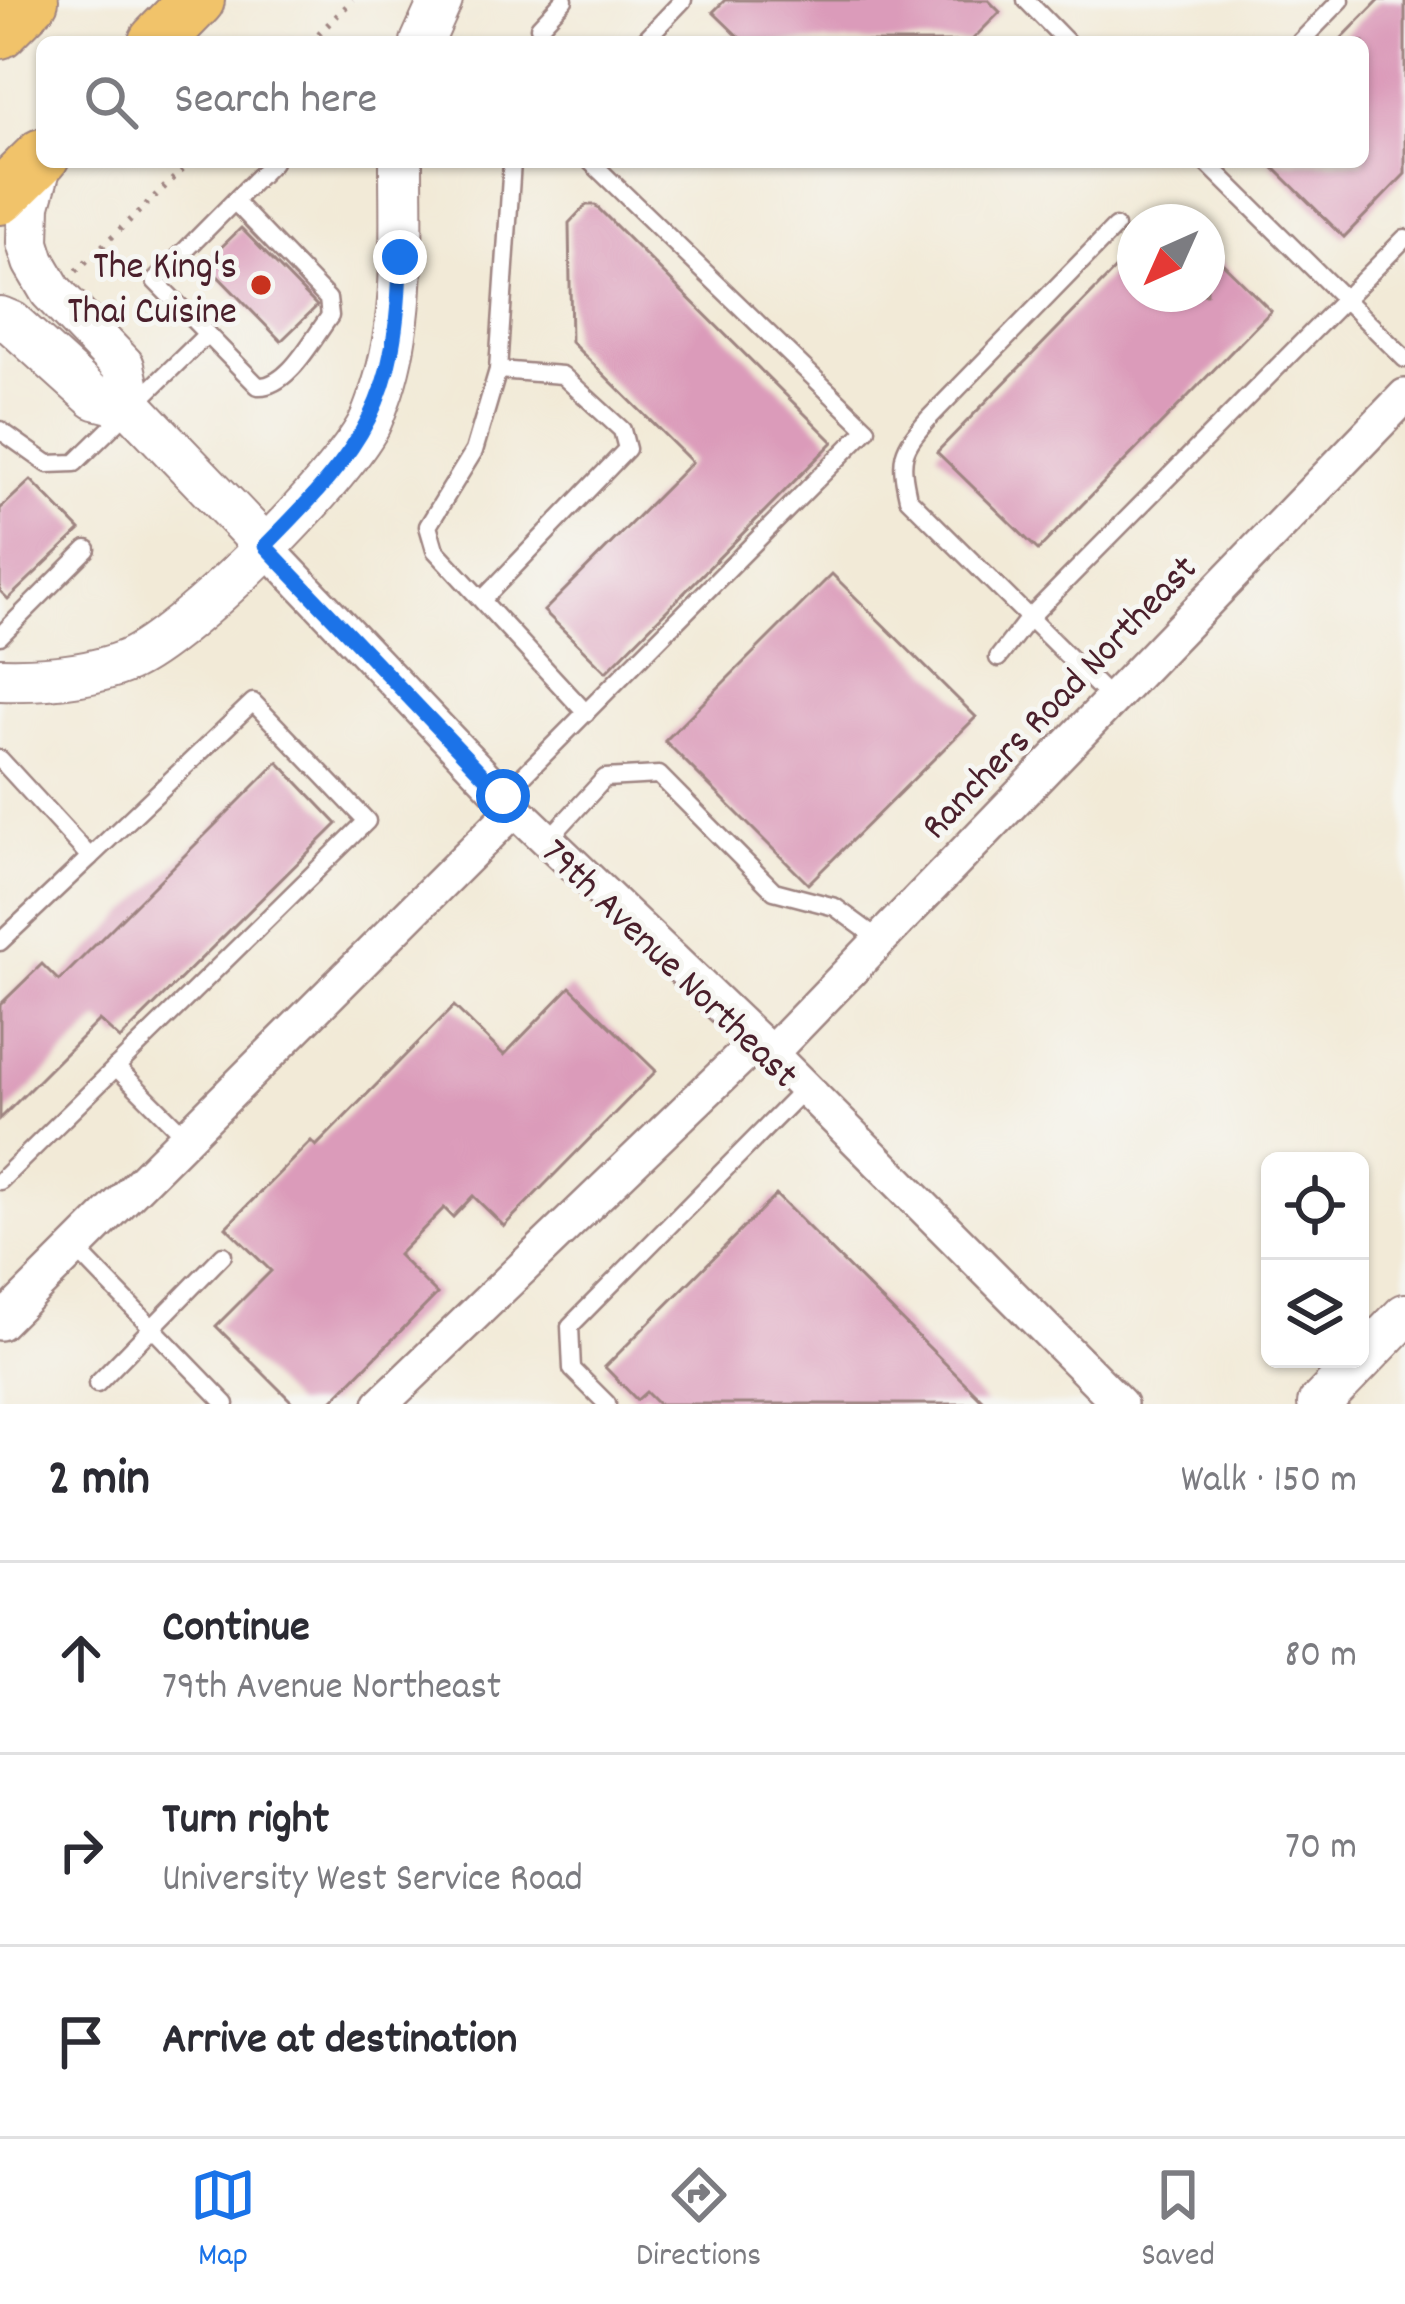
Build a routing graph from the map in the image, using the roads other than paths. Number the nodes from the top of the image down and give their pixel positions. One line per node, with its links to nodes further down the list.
1 (31, 0): 9 (main road)
2 (197, 0): 10 (main road)
3 (441, 0): 11 (street)
4 (564, 0): 8 (lane)
5 (683, 0): 12 (lane)
6 (1026, 0): 13 (lane)
7 (1341, 0): 14 (lane)
8 (539, 26)
9 (0, 31)
10 (162, 36)
11 (425, 36)
12 (649, 36)
13 (1061, 36)
14 (1306, 36)
15 (36, 163): 22 (main road)
16 (39, 168): 32 (street, 79th Avenue Northeast)
17 (267, 168): 23 (lane)
18 (401, 168): 34 (street)
19 (512, 168): 30 (lane)
20 (597, 168): 42 (lane)
21 (1212, 168): 26 (lane)
22 (0, 197)
23 (235, 201): 28 (lane); 28 (lane)
24 (1114, 227): 37 (lane)
25 (1405, 238): 26 (lane)
26 (1344, 300): 29 (lane); 37 (lane)
27 (0, 317): 32 (street, 79th Avenue Northeast)
28 (207, 334): 32 (lane)
29 (1405, 359)
30 (498, 370): 36 (lane); 36 (lane)
31 (1405, 395): 41 (street, Ranchers Road Northeast)
32 (132, 407): 33 (lane); 34 (street, 79th Avenue Northeast)
33 (0, 430)
34 (265, 546): 40 (street); 44 (street, 79th Avenue Northeast)
35 (87, 550): 38 (lane)
36 (482, 599): 42 (lane)
37 (1028, 619): 39 (lane); 41 (lane)
38 (0, 636)
39 (998, 658)
40 (0, 680)
41 (1111, 699): 47 (street, Ranchers Road Northeast)
42 (586, 713): 44 (lane)
43 (0, 759): 46 (lane)
44 (509, 803): 45 (street, 79th Avenue Northeast); 52 (street)
45 (548, 840): 47 (lane); 49 (street, 79th Avenue Northeast)
46 (90, 857): 48 (lane); 50 (lane)
47 (880, 940): 49 (street, Ranchers Road Northeast)
48 (0, 942)
49 (764, 1047): 51 (street, 79th Avenue Northeast); 61 (street, Ranchers Road Northeast)
50 (116, 1067): 52 (lane); 53 (lane)
51 (805, 1088): 62 (lane); 63 (street, 79th Avenue Northeast)
52 (186, 1137): 54 (street)
53 (0, 1181)
54 (75, 1248): 57 (street); 58 (lane)
55 (224, 1255): 58 (lane)
56 (1405, 1315): 64 (street)
57 (0, 1323)
58 (152, 1328): 59 (lane); 60 (lane)
59 (97, 1384)
60 (226, 1404)
61 (381, 1404)
62 (607, 1404)
63 (1120, 1404)
64 (1319, 1404)

